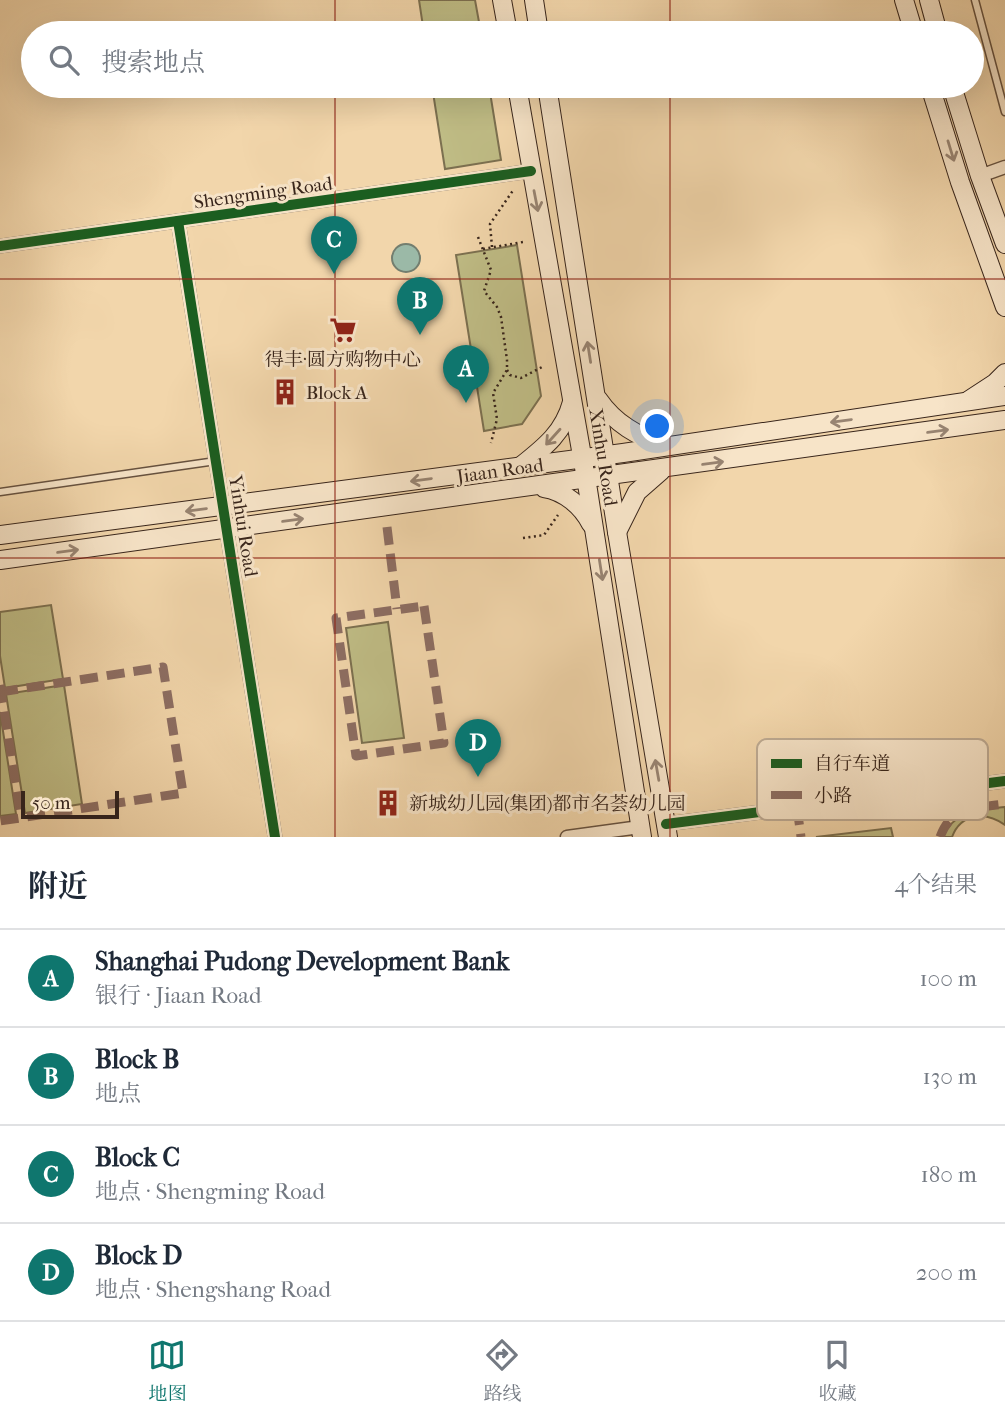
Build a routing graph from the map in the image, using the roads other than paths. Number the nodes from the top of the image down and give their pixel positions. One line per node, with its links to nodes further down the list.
1 (502, 0): 6 (main road)
2 (534, 0): 7 (main road)
3 (904, 0): 8 (main road)
4 (929, 0): 9 (main road)
5 (975, 0): 10 (lane)
6 (506, 21)
7 (537, 21)
8 (910, 21)
9 (935, 21)
10 (981, 21)
11 (984, 34): 16 (lane)
12 (519, 98): 18 (main road, Xinhu Road)
13 (549, 98): 25 (main road, Xinhu Road, one-way to 13)
14 (934, 98): 23 (main road, one-way to 23)
15 (956, 98): 19 (main road)
16 (1005, 112)
17 (1005, 167): 19 (street)
18 (531, 172): 20 (street, Shengming Road); 27 (main road, Xinhu Road, one-way to 27)
19 (979, 176): 21 (main road)
20 (178, 221): 22 (street, Shengming Road); 37 (street, Yinhui Road)
21 (1005, 244)
22 (0, 246)
23 (1004, 307)
24 (1005, 373): 28 (main road)
25 (596, 396): 33 (main road); 34 (main road, Xinhu Road)
26 (1005, 396): 28 (main road, Jiaan Road)
27 (573, 399): 36 (main road, Xinhu Road); 38 (main road, one-way to 38)
28 (963, 403): 32 (main road, Jiaan Road, one-way to 32)
29 (1005, 420): 30 (main road, Jiaan Road)
30 (967, 427): 31 (main road); 35 (main road, Jiaan Road, one-way to 30)
31 (1005, 428)
32 (753, 434): 33 (main road, Jiaan Road); 35 (main road)
33 (665, 446): 34 (main road, Jiaan Road)
34 (605, 455): 36 (main road, Jiaan Road); 40 (main road, Xinhu Road)
35 (759, 456): 39 (main road, Jiaan Road, one-way to 35)
36 (583, 458): 38 (main road, Jiaan Road); 41 (main road, Xinhu Road)
37 (216, 461): 43 (lane); 44 (street, Yinhui Road)
38 (521, 467): 44 (main road, Jiaan Road, one-way to 44)
39 (663, 470): 40 (main road, Jiaan Road); 47 (main road)
40 (608, 477): 41 (main road, Jiaan Road); 47 (main road, Xinhu Road)
41 (587, 480): 42 (main road, Jiaan Road); 46 (main road, Xinhu Road)
42 (533, 487): 45 (main road, Jiaan Road, one-way to 42); 46 (main road)
43 (0, 492)
44 (223, 506): 45 (street, Yinhui Road); 48 (main road, Jiaan Road, one-way to 48)
45 (227, 529): 49 (main road, Jiaan Road, one-way to 45); 55 (street, Yinhui Road)
46 (595, 532): 51 (main road, Xinhu Road, one-way to 51)
47 (617, 532): 50 (main road, Xinhu Road)
48 (0, 536)
49 (0, 560)
50 (635, 638): 51 (main road); 53 (main road, Xinhu Road, one-way to 50)
51 (612, 640): 54 (main road, Xinhu Road)
52 (757, 818): 53 (street)
53 (667, 831)
54 (641, 832): 56 (street)
55 (275, 837)
56 (567, 837)

